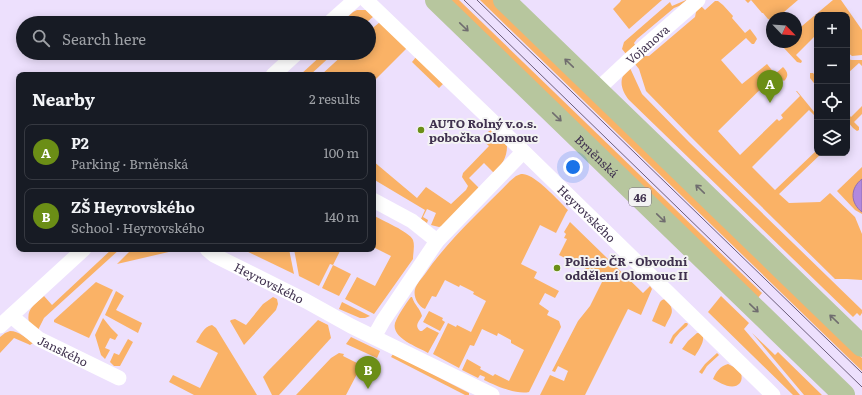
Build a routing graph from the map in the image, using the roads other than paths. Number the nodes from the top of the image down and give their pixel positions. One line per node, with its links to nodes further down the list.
1 (355, 0): 6 (street)
2 (366, 0): 10 (street)
3 (436, 0): 21 (main road, Brněnská / 46, one-way to 21)
4 (504, 0): 9 (main road, one-way to 4)
5 (698, 0): 9 (street, Vojanova)
6 (337, 16)
7 (289, 60): 8 (street)
8 (276, 72)
9 (598, 90): 17 (main road, one-way to 9)
10 (523, 152): 12 (street); 20 (street, Heyrovského)
11 (376, 202): 12 (street)
12 (437, 241): 16 (street)
13 (81, 252): 15 (street, Janského)
14 (210, 252): 16 (street, Heyrovského)
15 (5, 321): 18 (street, Janského)
16 (374, 337): 19 (street, Heyrovského)
17 (862, 346)
18 (119, 378)
19 (492, 395)
20 (773, 395)
21 (844, 395)

